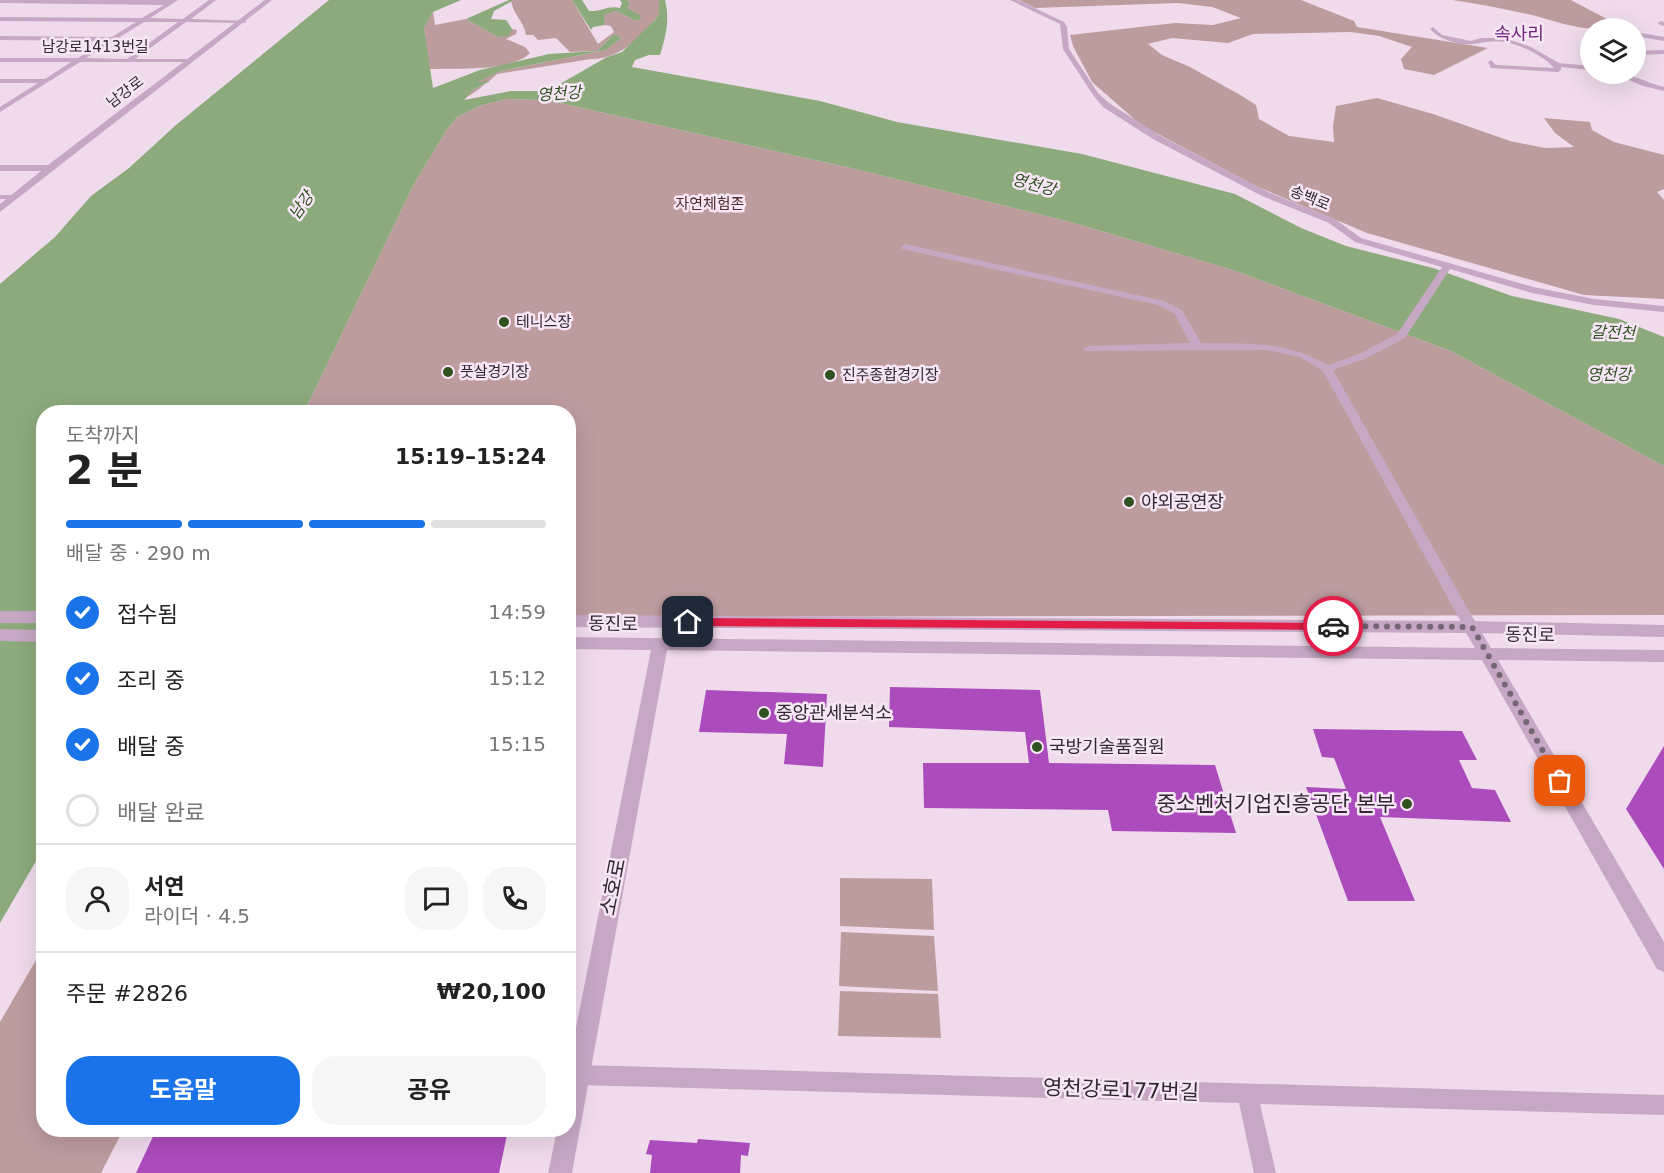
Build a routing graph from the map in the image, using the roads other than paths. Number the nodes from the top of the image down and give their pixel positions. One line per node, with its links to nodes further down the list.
1 (213, 0): 10 (street)
2 (269, 0): 11 (street, 남강로)
3 (1013, 0): 42 (street, 송백로)
4 (62, 1): 5 (street); 6 (street); 8 (street)
5 (173, 1): 9 (street)
6 (0, 2)
7 (0, 19): 8 (street)
8 (28, 19): 9 (street); 14 (street)
9 (144, 20): 10 (street); 16 (street)
10 (185, 20): 11 (street); 23 (street)
11 (244, 21): 25 (street, 남강로)
12 (1433, 29): 18 (street)
13 (1498, 34): 18 (street)
14 (0, 36): 16 (street)
15 (1646, 36): 17 (street)
16 (114, 39): 22 (street)
17 (1664, 39)
18 (1505, 40): 27 (street)
19 (1646, 52): 20 (street)
20 (1664, 52)
21 (0, 60): 22 (street, 남강로1413번길)
22 (82, 60): 23 (street, 남강로1413번길); 32 (street)
23 (129, 60): 25 (street, 남강로1413번길)
24 (1521, 60): 27 (street)
25 (190, 61): 37 (street, 남강로)
26 (1491, 63): 29 (street)
27 (1555, 64): 28 (street); 29 (street)
28 (1580, 67)
29 (1524, 70): 30 (street)
30 (1531, 75)
31 (0, 81): 32 (street)
32 (48, 81): 35 (street)
33 (1643, 84): 34 (street)
34 (1664, 89)
35 (1, 108)
36 (0, 168): 37 (street)
37 (50, 168): 39 (street, 남강로)
38 (0, 197): 39 (street)
39 (15, 197): 40 (street, 남강로)
40 (0, 209)
41 (905, 247): 44 (street)
42 (1448, 265): 43 (street, 송백로); 46 (street)
43 (1664, 309)
44 (1197, 346): 45 (street); 46 (street)
45 (1088, 348)
46 (1327, 369): 50 (street)
47 (0, 617): 48 (street)
48 (36, 617)
49 (576, 621): 50 (street, 동진로)
50 (1472, 627): 51 (street, 동진로); 56 (street)
51 (1664, 631)
52 (0, 635): 53 (street)
53 (36, 636)
54 (576, 643): 55 (street, 동진로)
55 (660, 644): 56 (street, 동진로); 59 (street, 소호로)
56 (1487, 654): 57 (street, 동진로); 58 (street)
57 (1664, 656)
58 (1664, 962)
59 (579, 1075): 60 (street, 소호로); 61 (street, 영천강로177번길)
60 (576, 1090)
61 (1247, 1094): 62 (street, 영천강로177번길); 65 (street)
62 (1664, 1105)
63 (567, 1137): 64 (street, 소호로)
64 (560, 1173)
65 (1265, 1173)

